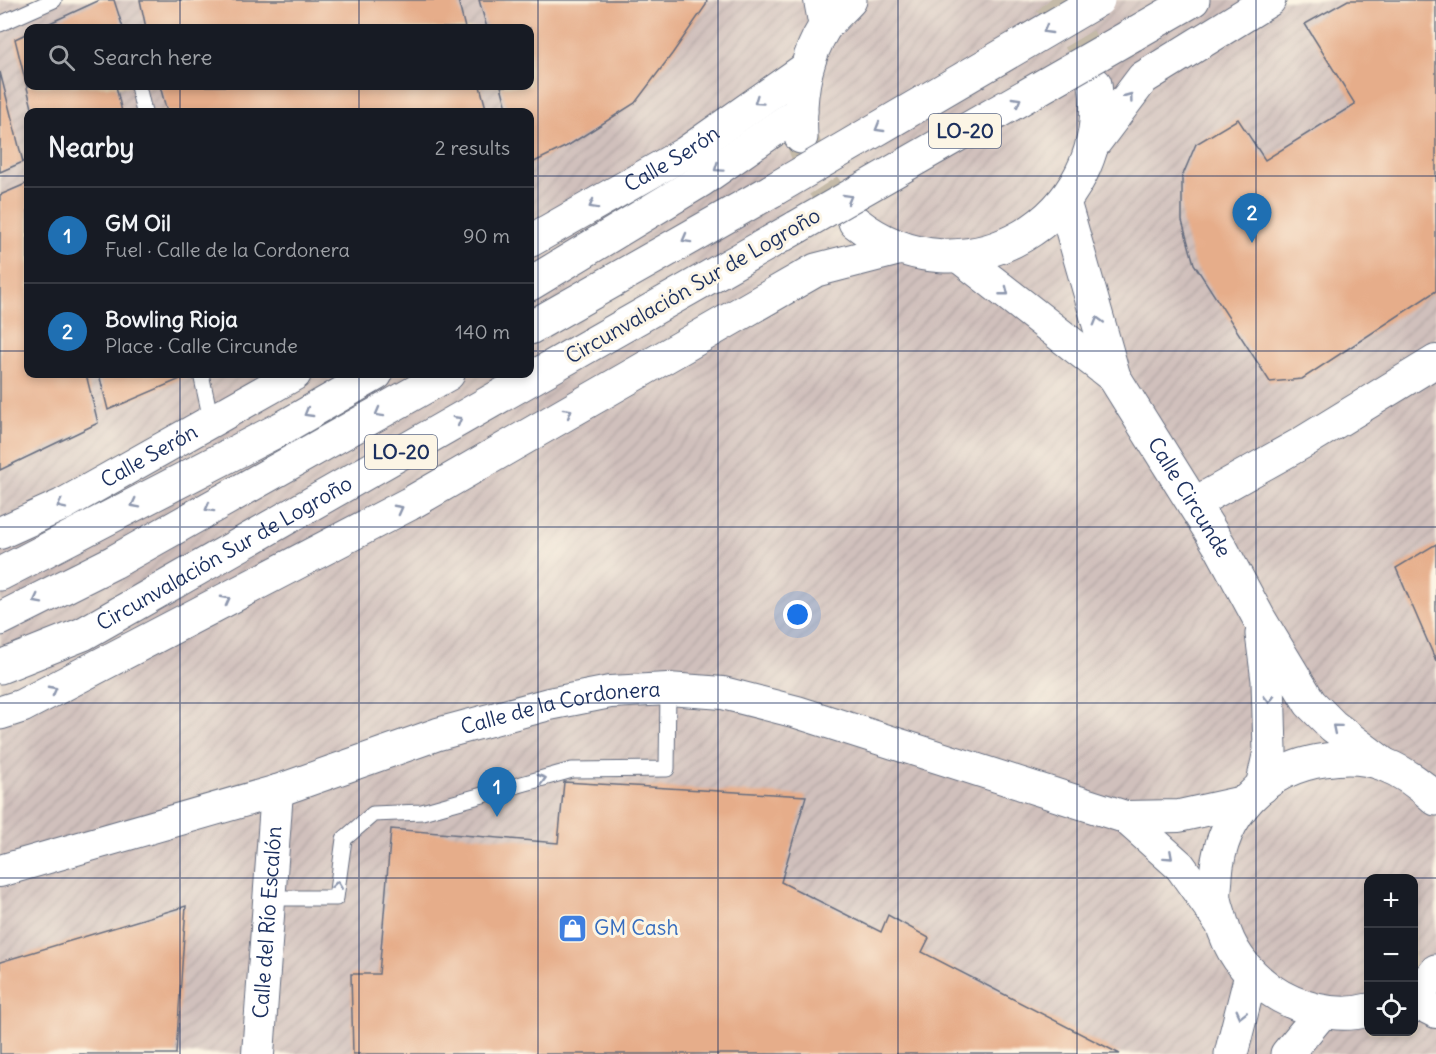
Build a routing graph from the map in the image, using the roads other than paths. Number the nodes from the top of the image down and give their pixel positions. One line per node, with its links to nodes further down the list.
1 (54, 0): 7 (lane)
2 (850, 0): 6 (main road)
3 (1098, 0): 19 (main road, Circunvalación Sur de Logroño / LO-20, one-way to 19, bridge)
4 (1192, 0): 21 (main road, Circunvalación Sur de Logroño / LO-20, one-way to 4, bridge)
5 (1269, 0): 12 (main road, one-way to 5)
6 (822, 14): 8 (main road)
7 (0, 24)
8 (806, 68): 15 (street, Calle Serón, one-way to 15); 18 (main road, one-way to 18)
9 (1095, 84): 12 (main road)
10 (139, 90): 11 (lane)
11 (143, 108)
12 (1094, 143): 13 (main road)
13 (1064, 202): 17 (main road); 22 (main road, Calle Circunde, one-way to 13)
14 (855, 222): 16 (main road)
15 (534, 239)
16 (902, 248): 17 (main road); 36 (main road, one-way to 16)
17 (959, 256): 22 (main road, Calle Circunde, one-way to 22)
18 (534, 282)
19 (534, 326)
20 (1436, 361): 29 (street)
21 (534, 377)
22 (1114, 377): 29 (main road, Calle Circunde)
23 (202, 378): 28 (lane)
24 (288, 378): 28 (street, Calle Serón)
25 (369, 378): 31 (main road, one-way to 31)
26 (441, 378): 32 (main road, LO-20, one-way to 32)
27 (532, 378): 34 (main road, Circunvalación Sur de Logroño / LO-20, one-way to 27, bridge)
28 (212, 420): 30 (street, Calle Serón, one-way to 30)
29 (1193, 504): 33 (main road, Calle Circunde)
30 (0, 533)
31 (0, 574)
32 (0, 619)
33 (1260, 620): 37 (main road, Calle Circunde, one-way to 33); 39 (main road, Calle Circunde, one-way to 39)
34 (0, 667)
35 (668, 689): 38 (street, Calle de la Cordonera); 41 (street, Calle de la Cordonera); 43 (lane, one-way to 35)
36 (0, 713)
37 (1382, 763): 39 (main road); 40 (main road)
38 (278, 791): 42 (street, Calle de la Cordonera); 43 (street, Calle del Río Escalón)
39 (1254, 794): 41 (street, Calle de la Cordonera); 44 (main road)
40 (1436, 799)
41 (1125, 817): 44 (street, Calle de la Cordonera, one-way to 44)
42 (0, 871)
43 (270, 898): 52 (street, Calle del Río Escalón)
44 (1222, 925): 46 (main road)
45 (1436, 971): 47 (main road)
46 (1251, 975): 50 (main road); 53 (main road, one-way to 53)
47 (1418, 988)
48 (1418, 1006): 51 (street)
49 (1364, 1011): 50 (main road)
50 (1322, 1012): 54 (main road)
51 (1436, 1012)
52 (258, 1054)
53 (1231, 1054)
54 (1287, 1054)

